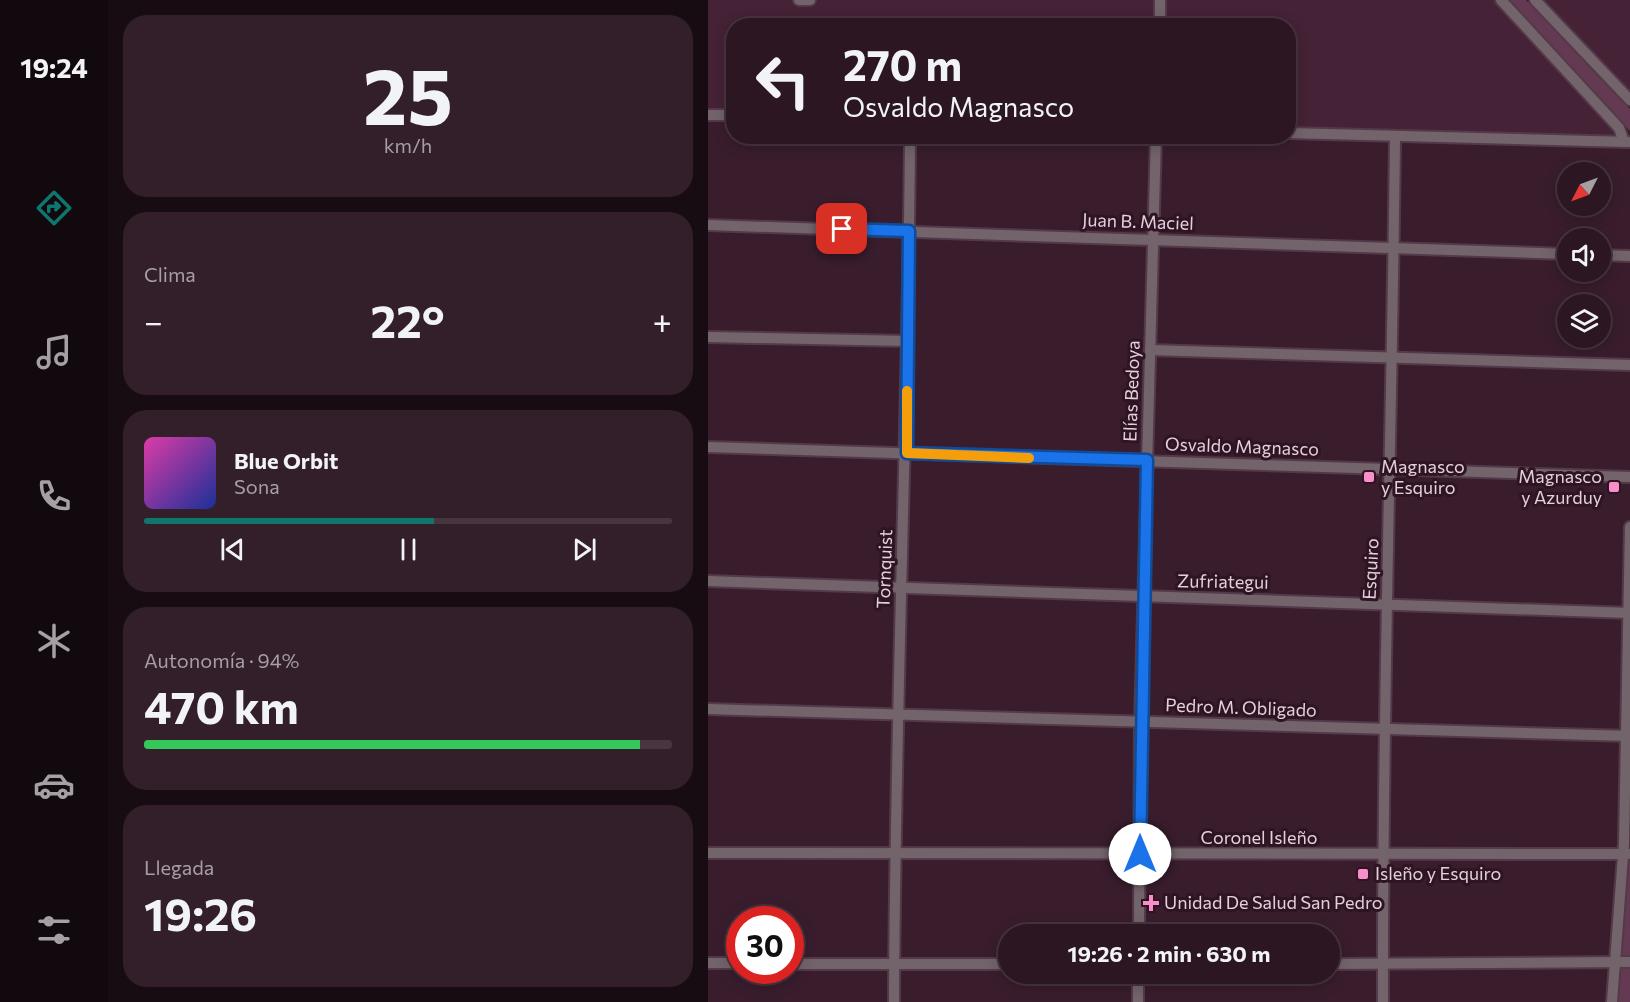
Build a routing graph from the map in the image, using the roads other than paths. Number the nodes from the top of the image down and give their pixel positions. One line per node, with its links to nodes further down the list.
1 (799, 0): 2 (street)
2 (810, 0)
3 (1160, 0): 6 (street)
4 (1501, 0): 12 (street)
5 (1535, 0): 7 (street)
6 (1160, 18)
7 (1630, 100)
8 (708, 115): 9 (street)
9 (726, 116)
10 (1296, 134): 11 (street)
11 (1395, 137): 12 (street); 18 (street, Esquiro)
12 (1627, 142)
13 (910, 144): 16 (street, Tornquist)
14 (1156, 144): 17 (street, Elías Bedoya)
15 (708, 225): 16 (street, Juan B. Maciel)
16 (909, 231): 17 (street, Juan B. Maciel); 23 (street, Tornquist)
17 (1154, 239): 18 (street, Juan B. Maciel); 24 (street, Elías Bedoya)
18 (1394, 247): 19 (street, Juan B. Maciel); 25 (street, Esquiro)
19 (1557, 254)
20 (1611, 255): 21 (street)
21 (1630, 256)
22 (708, 337): 23 (street)
23 (907, 341): 28 (street, Tornquist)
24 (1150, 350): 25 (street); 29 (street, Elías Bedoya)
25 (1391, 359): 26 (street); 30 (street, Esquiro)
26 (1630, 365)
27 (708, 447): 28 (street, Osvaldo Magnasco)
28 (907, 453): 29 (street, Osvaldo Magnasco); 34 (street, Tornquist)
29 (1147, 460): 30 (street, Osvaldo Magnasco); 35 (street, Elías Bedoya)
30 (1392, 467): 31 (street, Osvaldo Magnasco); 36 (street, Esquiro)
31 (1630, 477)
32 (1630, 527): 37 (street)
33 (708, 581): 34 (street, Zufriategui)
34 (900, 588): 35 (street, Zufriategui); 39 (street, Tornquist)
35 (1144, 597): 36 (street, Zufriategui); 40 (street, Elías Bedoya)
36 (1385, 603): 37 (street, Zufriategui); 41 (street, Esquiro)
37 (1629, 613): 42 (street)
38 (708, 709): 39 (street, Pedro M. Obligado)
39 (897, 715): 40 (street, Pedro M. Obligado); 44 (street, Tornquist)
40 (1140, 722): 41 (street, Pedro M. Obligado); 45 (street, Elías Bedoya)
41 (1383, 728): 42 (street, Pedro M. Obligado); 46 (street, Esquiro)
42 (1628, 736): 47 (street)
43 (708, 853): 44 (street, Coronel Isleño)
44 (894, 854): 45 (street, Coronel Isleño); 54 (street, Tornquist)
45 (1140, 854): 46 (street, Coronel Isleño); 48 (street, Elías Bedoya)
46 (1385, 854): 47 (street, Coronel Isleño); 57 (street, Esquiro)
47 (1627, 854): 49 (street)
48 (1139, 924)
49 (1616, 962): 50 (street); 57 (street); 62 (street)
50 (1630, 962)
51 (708, 963): 52 (street)
52 (726, 963)
53 (804, 964): 54 (street)
54 (894, 964): 55 (street); 59 (street, Tornquist)
55 (998, 964)
56 (1340, 964): 57 (street)
57 (1383, 964): 61 (street, Esquiro)
58 (1138, 984): 60 (street)
59 (894, 1002)
60 (1138, 1002)
61 (1383, 1002)
62 (1612, 1002)

